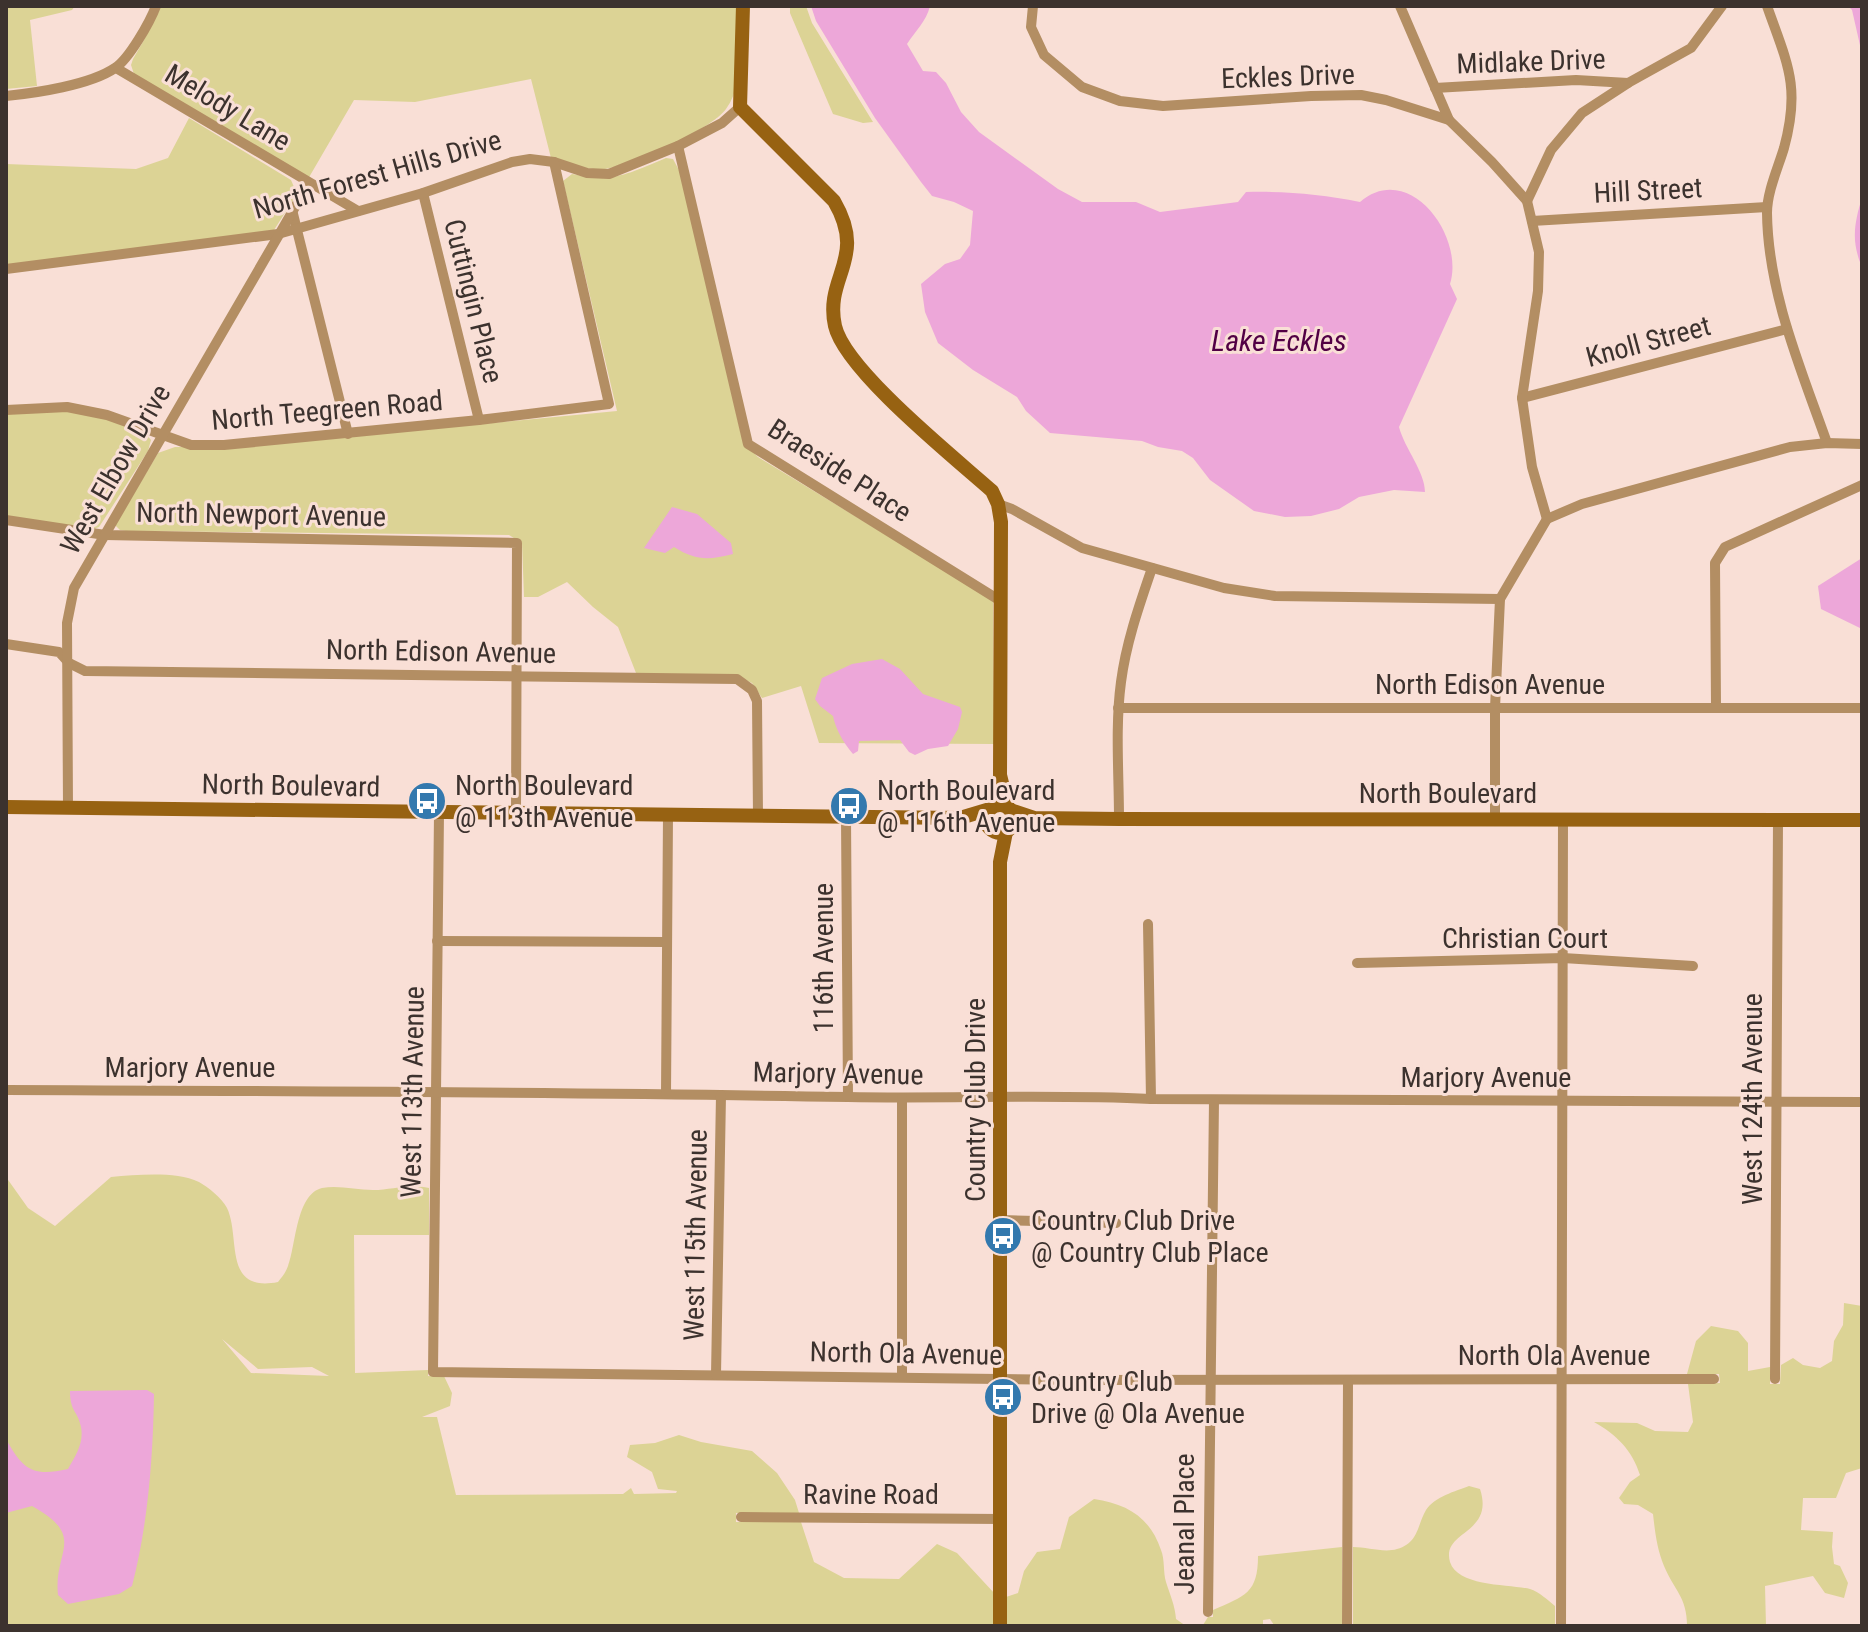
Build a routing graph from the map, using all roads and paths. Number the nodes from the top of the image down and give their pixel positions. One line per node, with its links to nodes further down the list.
1 (156, 6): 7 (street)
2 (743, 6): 11 (street)
3 (1033, 6): 12 (street, Eckles Drive)
4 (1400, 6): 9 (street, Midlake Drive)
5 (1722, 6): 8 (street, Midlake Drive)
6 (1767, 6): 18 (street)
7 (116, 68): 10 (street); 15 (street, Melody Lane)
8 (1628, 83): 9 (street, Midlake Drive); 17 (street, Midlake Drive)
9 (1435, 88): 12 (street, Midlake Drive)
10 (6, 96)
11 (740, 107): 13 (street, North Forest Hills Drive); 34 (street)
12 (1449, 120): 17 (street, Eckles Drive)
13 (678, 146): 14 (street, North Forest Hills Drive); 40 (street, Braeside Place)
14 (554, 162): 16 (street, North Forest Hills Drive); 28 (street, North Teegreen Road)
15 (309, 183): 19 (street, West Elbow Drive); 20 (street, Melody Lane)
16 (423, 193): 20 (street, North Forest Hills Drive); 28 (street, Cuttingin Place)
17 (1527, 201): 21 (street, Eckles Drive)
18 (1767, 207): 21 (street, Hill Street); 25 (street)
19 (292, 210): 22 (street); 23 (street, West Elbow Drive)
20 (358, 211): 22 (street, North Forest Hills Drive)
21 (1532, 221): 26 (street, Eckles Drive)
22 (297, 230): 23 (street, North Forest Hills Drive); 29 (street)
23 (278, 234): 24 (street, North Forest Hills Drive); 30 (street, West Elbow Drive)
24 (6, 269)
25 (1787, 329): 26 (street, Knoll Street); 31 (street)
26 (1522, 398): 35 (street, Eckles Drive)
27 (6, 410): 30 (street, North Teegreen Road)
28 (479, 420): 29 (street, North Teegreen Road)
29 (348, 434): 30 (street, North Teegreen Road)
30 (163, 435): 37 (street, West Elbow Drive)
31 (1827, 443): 32 (street); 35 (street)
32 (1862, 444)
33 (1862, 485): 44 (street)
34 (998, 504): 38 (street); 40 (street)
35 (1547, 519): 39 (street)
36 (6, 520): 37 (street, North Newport Avenue)
37 (105, 535): 42 (street, West Elbow Drive); 43 (street, North Newport Avenue)
38 (1152, 568): 39 (street); 45 (street)
39 (1500, 599): 46 (street)
40 (999, 600): 48 (street)
41 (6, 644): 42 (street, North Edison Avenue)
42 (69, 663): 43 (street, North Edison Avenue); 50 (street, West Elbow Drive)
43 (518, 676): 54 (street); 56 (street, North Edison Avenue)
44 (1716, 707): 46 (street, North Edison Avenue); 47 (street, North Edison Avenue)
45 (1118, 708): 46 (street, North Edison Avenue); 60 (street)
46 (1495, 708): 61 (street)
47 (1862, 708)
48 (1000, 775): 51 (street); 52 (street)
49 (6, 807): 50 (street, North Boulevard)
50 (68, 808): 53 (street, North Boulevard)
51 (991, 808): 52 (street); 58 (street, North Boulevard); 65 (street)
52 (1009, 809): 59 (street, North Boulevard); 65 (street)
53 (439, 813): 54 (street, North Boulevard); 67 (street, West 113th Avenue)
54 (516, 813): 55 (street, North Boulevard)
55 (668, 815): 56 (street, North Boulevard); 68 (street)
56 (758, 816): 57 (street, North Boulevard)
57 (846, 817): 58 (street, North Boulevard); 76 (street, 116th Avenue)
58 (960, 818): 65 (street, North Boulevard)
59 (1034, 818): 60 (street, North Boulevard); 65 (street, North Boulevard)
60 (1119, 819): 61 (street, North Boulevard)
61 (1495, 819): 62 (street, North Boulevard)
62 (1563, 820): 63 (street, North Boulevard); 69 (street)
63 (1778, 820): 64 (street, North Boulevard); 82 (street, West 124th Avenue)
64 (1862, 820)
65 (999, 829): 78 (street, Country Club Drive)
66 (1148, 924): 79 (street)
67 (437, 941): 68 (street); 73 (street, West 113th Avenue)
68 (667, 942): 74 (street)
69 (1563, 958): 70 (street, Christian Court); 71 (street, Christian Court); 81 (street)
70 (1357, 963)
71 (1693, 966)
72 (6, 1090): 73 (street, Marjory Avenue)
73 (436, 1092): 74 (street, Marjory Avenue); 86 (street, West 113th Avenue)
74 (666, 1094): 75 (street, Marjory Avenue)
75 (721, 1095): 76 (street, Marjory Avenue); 87 (street, West 115th Avenue)
76 (848, 1097): 77 (street, Marjory Avenue)
77 (902, 1098): 78 (street, Marjory Avenue); 88 (street)
78 (1001, 1098): 79 (street, Marjory Avenue); 84 (street, Country Club Drive)
79 (1151, 1099): 80 (street, Marjory Avenue)
80 (1214, 1100): 81 (street, Marjory Avenue); 90 (street, Jeanal Place)
81 (1563, 1101): 82 (street, Marjory Avenue); 91 (street)
82 (1775, 1102): 83 (street, Marjory Avenue); 93 (street, West 124th Avenue)
83 (1862, 1102)
84 (1001, 1220): 85 (street); 89 (street, Country Club Drive)
85 (1116, 1223)
86 (433, 1372): 87 (street, North Ola Avenue)
87 (716, 1375): 88 (street, North Ola Avenue)
88 (902, 1376): 89 (street, North Ola Avenue)
89 (1001, 1378): 90 (street, North Ola Avenue); 96 (street, Country Club Drive)
90 (1209, 1378): 94 (street, North Ola Avenue); 97 (street, Jeanal Place)
91 (1561, 1379): 92 (street, North Ola Avenue); 94 (street, North Ola Avenue); 100 (street)
92 (1714, 1379)
93 (1775, 1379)
94 (1348, 1380): 99 (street)
95 (741, 1517): 96 (street, Ravine Road)
96 (1001, 1519): 98 (street, Country Club Drive)
97 (1208, 1612)
98 (1000, 1626)
99 (1347, 1626)
100 (1561, 1626)

